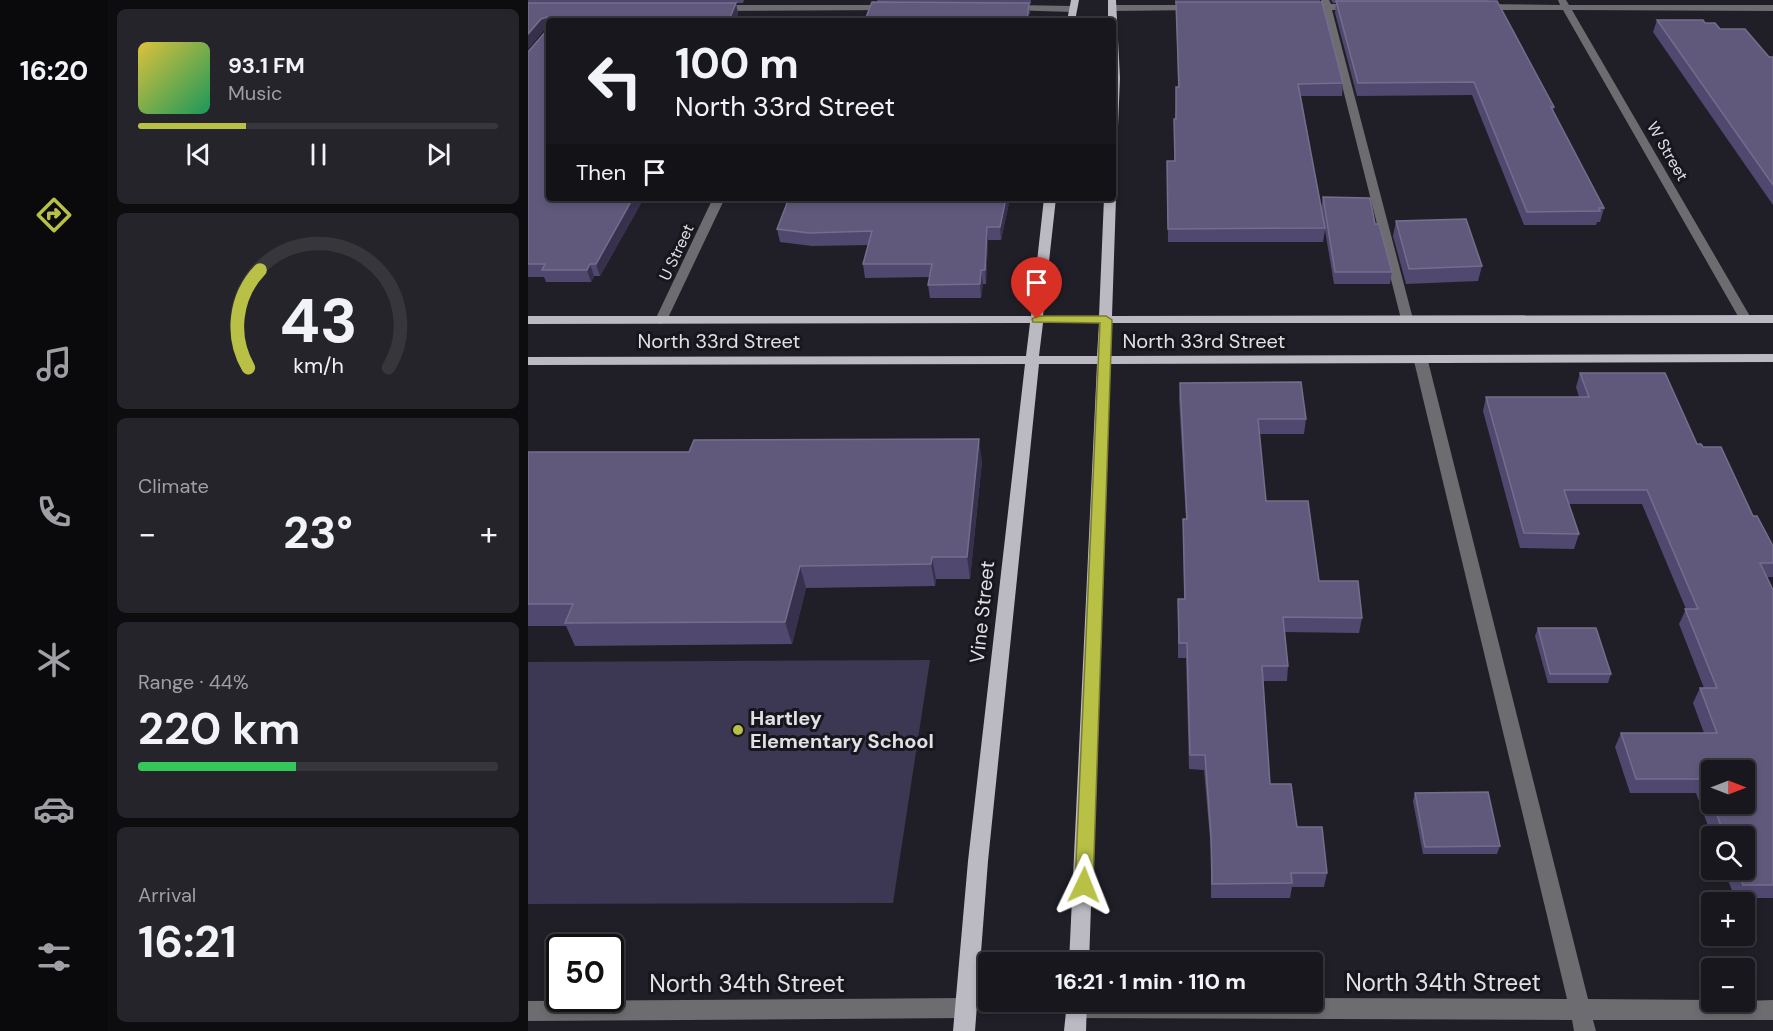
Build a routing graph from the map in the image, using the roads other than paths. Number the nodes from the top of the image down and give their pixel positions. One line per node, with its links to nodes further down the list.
1 (811, 4): 9 (street); 10 (street); 14 (street)
2 (1074, 4): 11 (street)
3 (1113, 4): 12 (street)
4 (1326, 4): 6 (street); 7 (street); 20 (street)
5 (1564, 4): 8 (street); 13 (street); 18 (street, W Street)
6 (1292, 7)
7 (1361, 7)
8 (1475, 7)
9 (712, 8)
10 (905, 8)
11 (998, 8)
12 (1209, 8)
13 (1773, 8)
14 (804, 18)
15 (718, 201): 23 (street, U Street)
16 (1050, 201): 19 (main road, Vine Street)
17 (1110, 201): 24 (main road)
18 (1745, 318): 20 (main road, North 33rd Street); 21 (main road, North 33rd Street)
19 (1037, 319): 23 (main road, North 33rd Street); 24 (main road, North 33rd Street); 26 (main road, Vine Street)
20 (1407, 319): 24 (main road, North 33rd Street)
21 (1773, 319)
22 (528, 320): 23 (main road, North 33rd Street)
23 (661, 320)
24 (1106, 320): 27 (main road)
25 (528, 361): 26 (main road, North 33rd Street)
26 (1033, 361): 27 (main road, North 33rd Street); 32 (main road, Vine Street)
27 (1104, 361): 28 (main road, North 33rd Street); 30 (main road)
28 (1421, 361): 29 (main road, North 33rd Street); 33 (street)
29 (1772, 361)
30 (1079, 952)
31 (1323, 1006): 33 (street, North 34th Street)
32 (966, 1008): 35 (street, North 34th Street); 37 (main road, Vine Street)
33 (1580, 1008): 34 (street, North 34th Street); 39 (street)
34 (1773, 1010)
35 (528, 1011)
36 (1076, 1012): 38 (main road)
37 (964, 1031)
38 (1075, 1031)
39 (1585, 1031)

